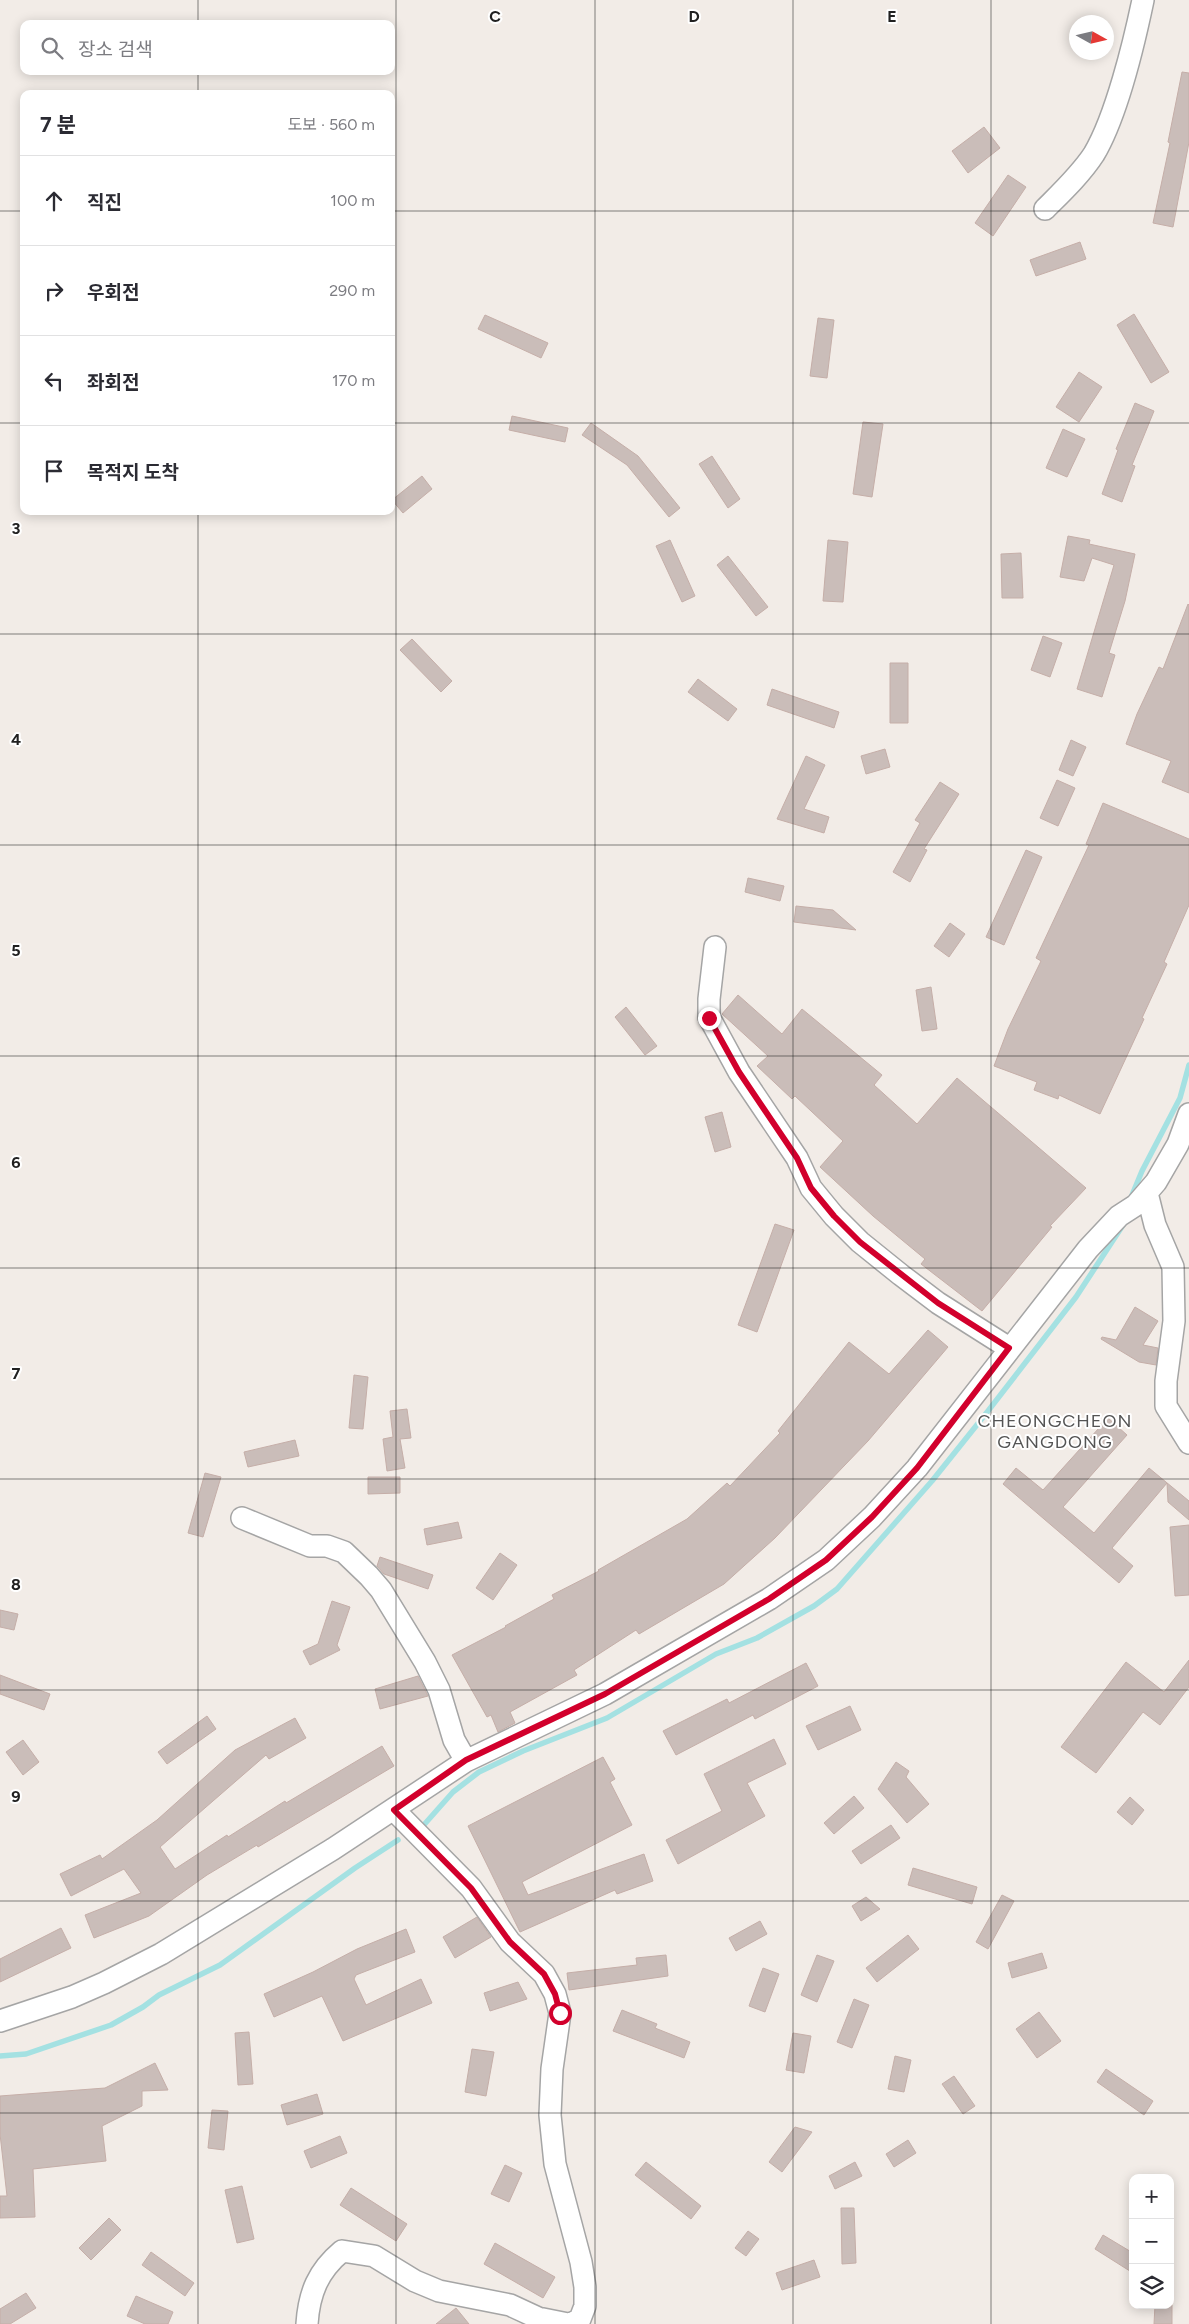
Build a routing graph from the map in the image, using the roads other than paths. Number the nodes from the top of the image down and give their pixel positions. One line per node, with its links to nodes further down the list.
1 (1143, 0): 2 (street)
2 (1045, 209)
3 (715, 946): 6 (street)
4 (1189, 1114): 5 (street)
5 (1134, 1205): 6 (street); 7 (street)
6 (1009, 1348): 9 (street)
7 (1189, 1443)
8 (242, 1518): 9 (street)
9 (466, 1760): 10 (street)
10 (394, 1810): 11 (street); 13 (street)
11 (0, 2021)
12 (307, 2324): 13 (street)
13 (569, 2324)

